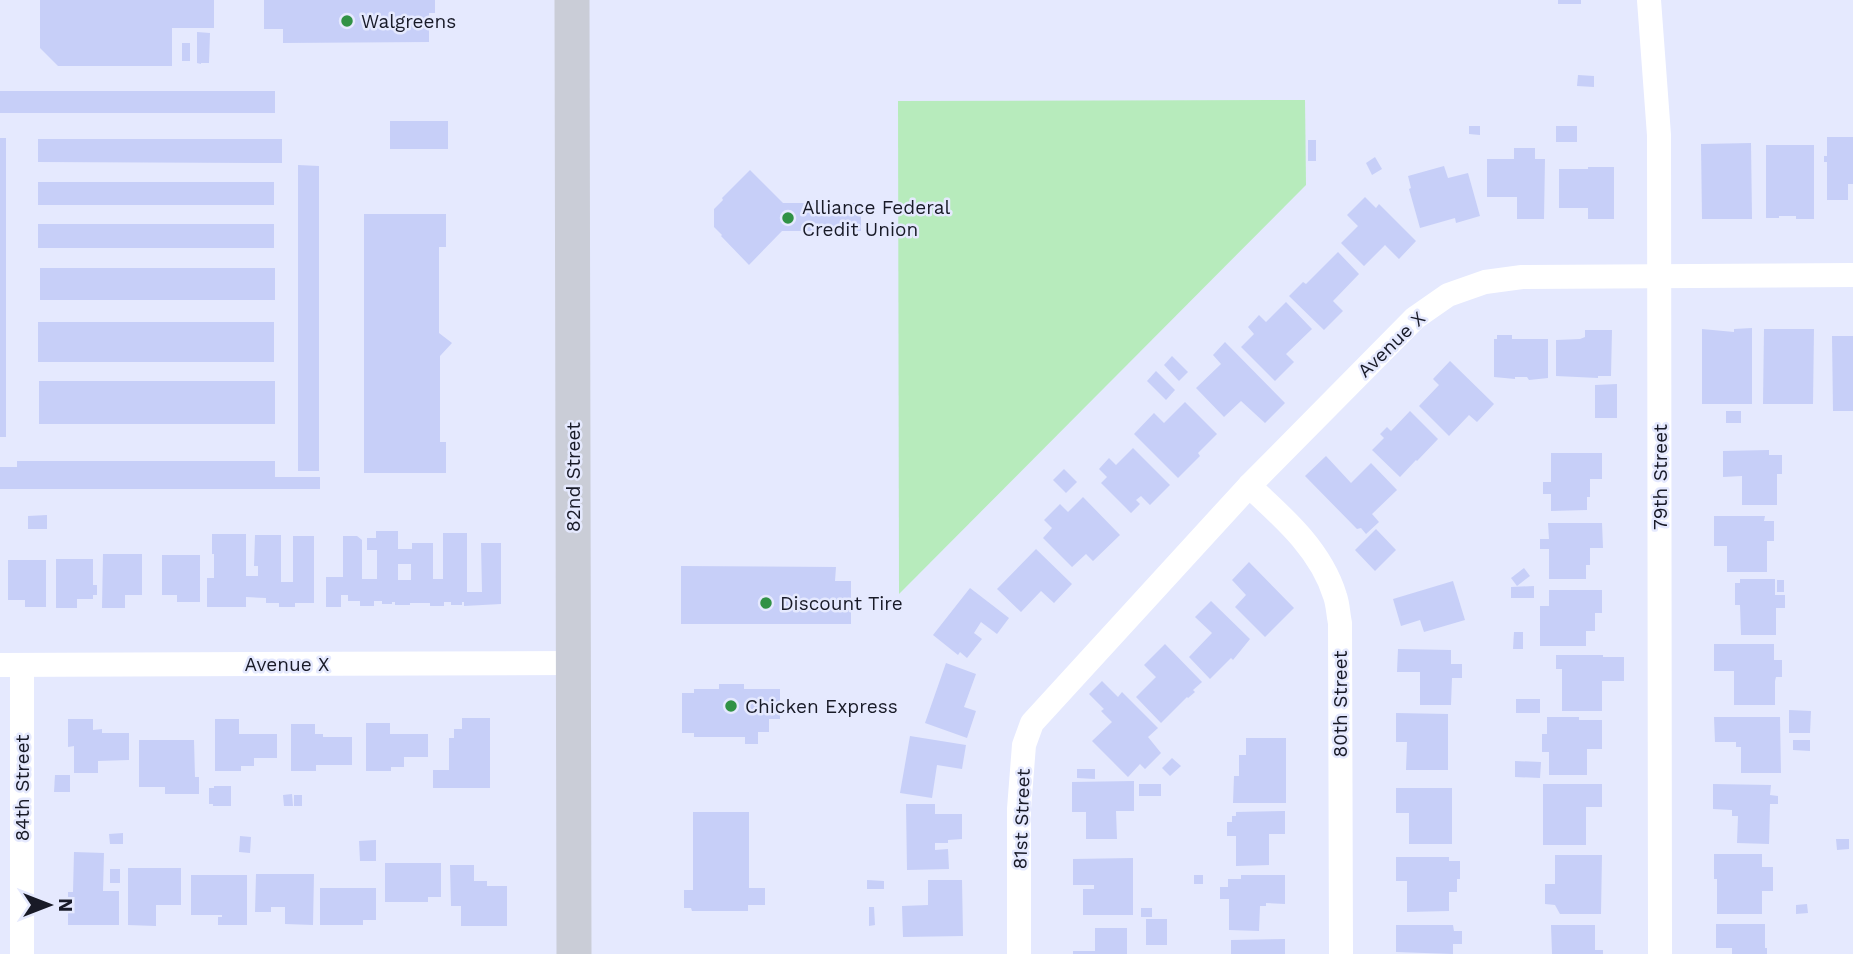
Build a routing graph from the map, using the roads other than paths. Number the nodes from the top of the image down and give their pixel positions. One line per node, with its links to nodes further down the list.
1 (572, 0): 6 (main road, 82nd Street)
2 (1648, 0): 4 (street, 79th Street)
3 (1853, 275): 4 (street, Avenue X)
4 (1660, 276): 5 (street, Avenue X); 13 (street, 79th Street)
5 (1249, 486): 8 (street, Avenue X); 12 (street, 80th Street)
6 (573, 663): 7 (street, Avenue X); 10 (main road, 82nd Street)
7 (11, 665): 9 (street, 84th Street)
8 (1058, 695): 11 (street, 81st Street)
9 (22, 954)
10 (574, 954)
11 (1019, 954)
12 (1340, 954)
13 (1660, 954)

